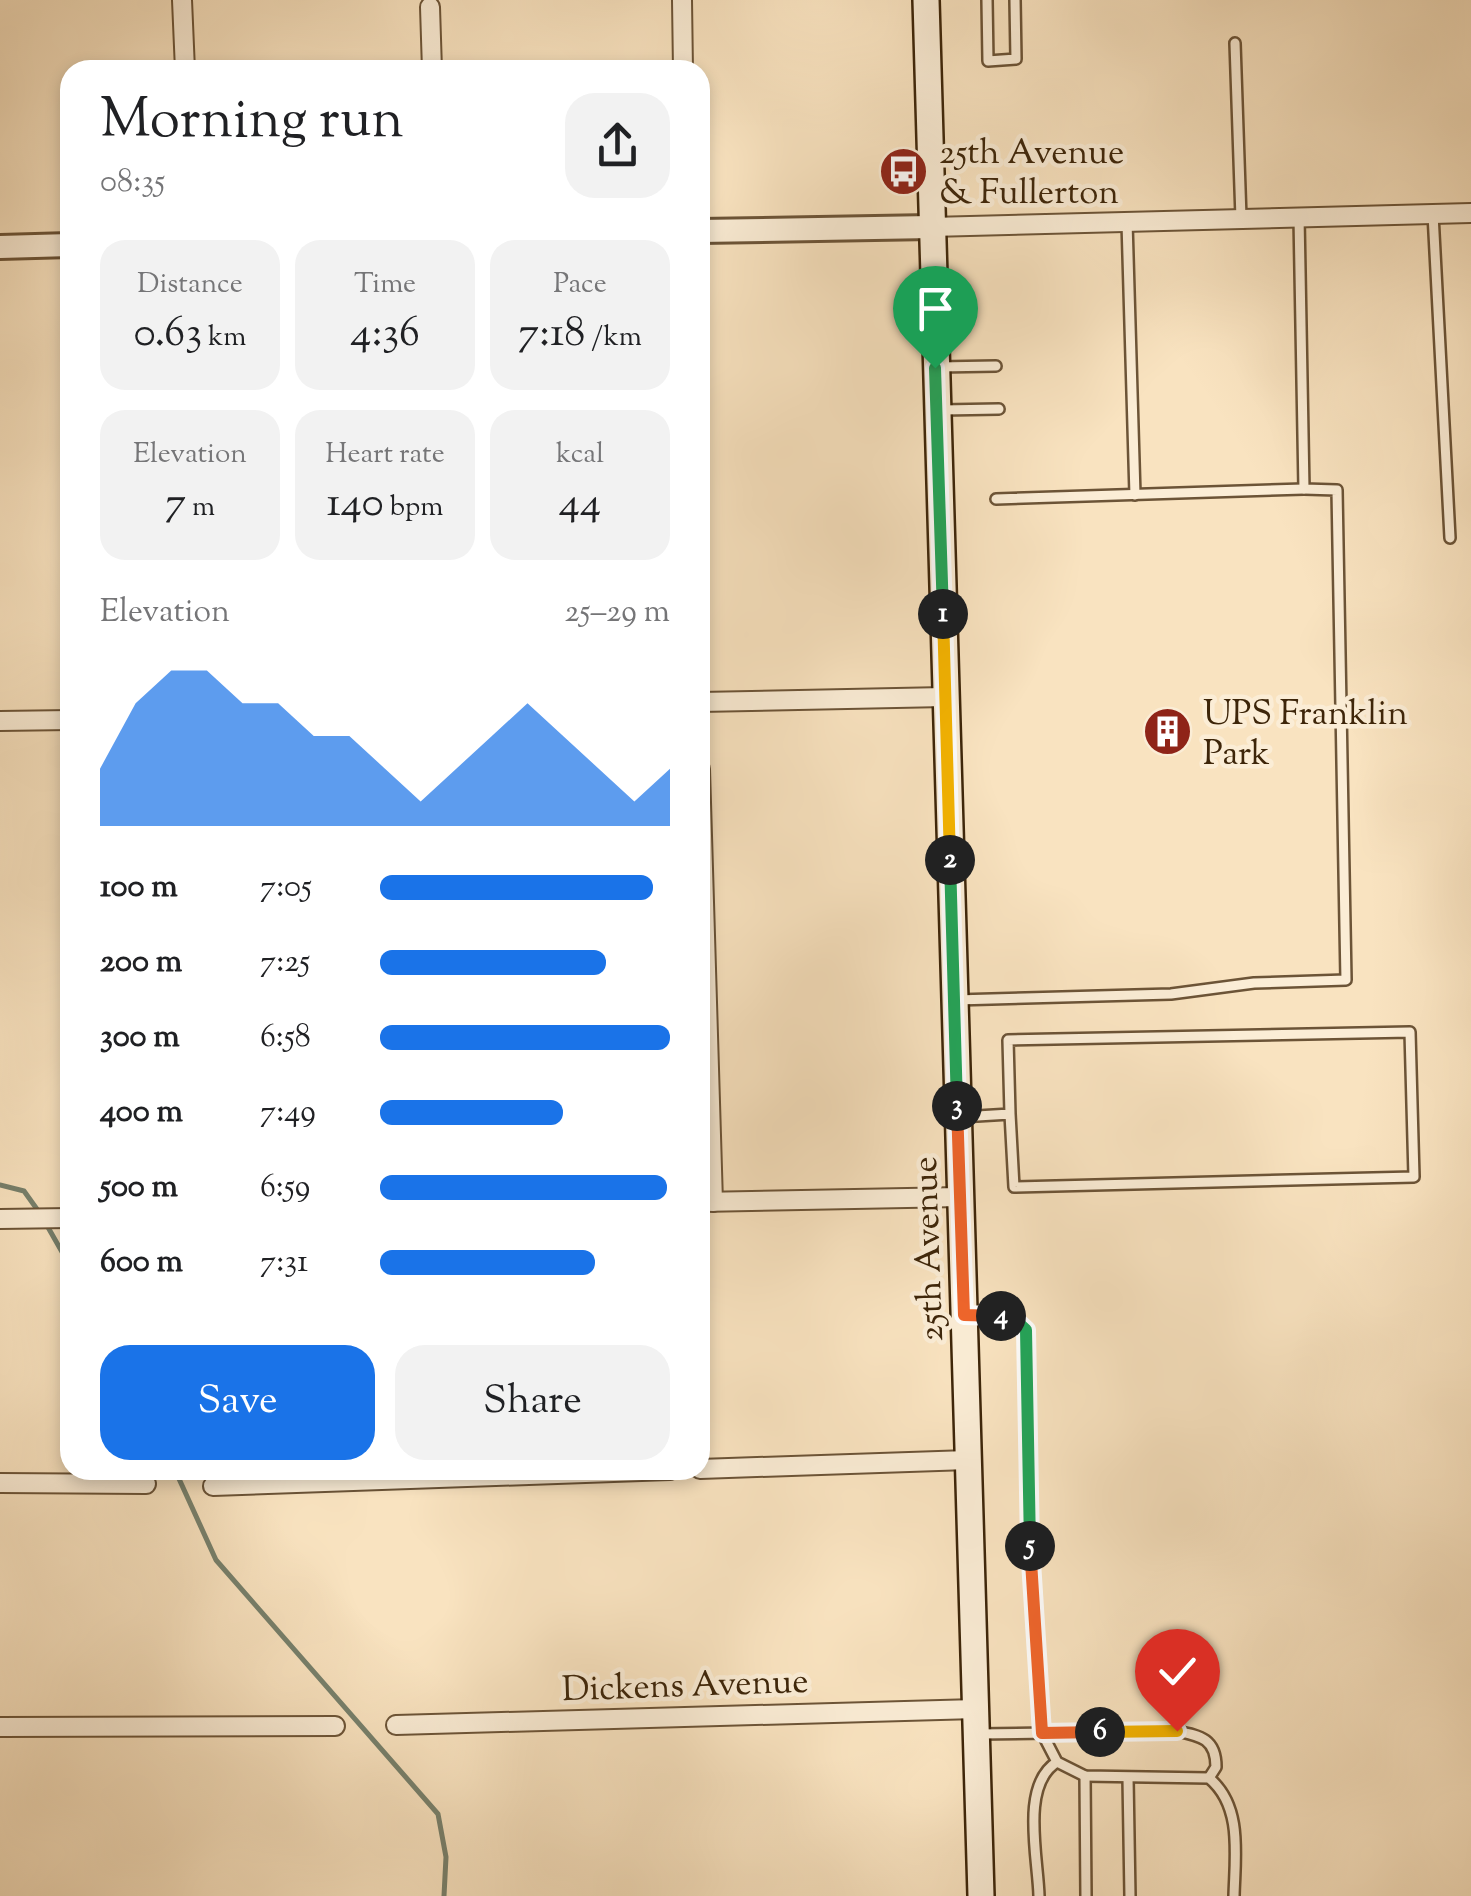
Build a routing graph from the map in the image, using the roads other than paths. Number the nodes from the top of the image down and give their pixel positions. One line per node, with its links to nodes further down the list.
1 (182, 0): 8 (street)
2 (682, 0): 10 (street)
3 (926, 0): 16 (main road, 25th Avenue)
4 (987, 0): 5 (lane)
5 (1015, 0)
6 (430, 7): 9 (street)
7 (1236, 43): 14 (lane)
8 (184, 60)
9 (432, 60)
10 (683, 60)
11 (1471, 213): 12 (street)
12 (1433, 214): 13 (street); 27 (lane)
13 (1299, 217): 14 (street); 24 (lane)
14 (1241, 218): 15 (street)
15 (1126, 222): 16 (street); 25 (lane)
16 (931, 227): 17 (street); 21 (main road, 25th Avenue)
17 (710, 231)
18 (60, 245): 19 (street)
19 (0, 246)
20 (996, 366): 21 (lane)
21 (935, 368): 23 (main road, 25th Avenue)
22 (999, 409): 23 (lane)
23 (936, 410): 28 (main road, 25th Avenue)
24 (1304, 490): 25 (lane); 32 (lane)
25 (1135, 495): 26 (lane)
26 (996, 499)
27 (1450, 538)
28 (945, 697): 29 (street); 32 (main road, 25th Avenue)
29 (710, 702)
30 (60, 720): 31 (street)
31 (0, 721)
32 (954, 1000): 34 (main road, 25th Avenue)
33 (1010, 1114): 33 (lane); 34 (lane)
34 (958, 1117): 35 (main road, 25th Avenue)
35 (960, 1198): 36 (street); 39 (main road, 25th Avenue)
36 (710, 1202)
37 (60, 1218): 38 (street)
38 (2, 1219)
39 (964, 1315): 40 (main road, 25th Avenue); 50 (lane)
40 (968, 1460): 41 (street); 46 (main road, 25th Avenue)
41 (710, 1469)
42 (385, 1480): 45 (street)
43 (0, 1483): 44 (street)
44 (146, 1484)
45 (214, 1486)
46 (976, 1721): 47 (street, Dickens Avenue); 50 (lane); 55 (main road, 25th Avenue)
47 (396, 1725)
48 (335, 1726): 49 (street)
49 (0, 1727)
50 (1042, 1733): 51 (lane); 54 (lane)
51 (1057, 1762): 52 (lane); 56 (lane)
52 (1085, 1776): 53 (lane); 57 (lane)
53 (1128, 1778): 54 (lane); 58 (lane)
54 (1210, 1778): 59 (lane)
55 (981, 1896)
56 (1039, 1896)
57 (1086, 1896)
58 (1130, 1896)
59 (1234, 1896)

